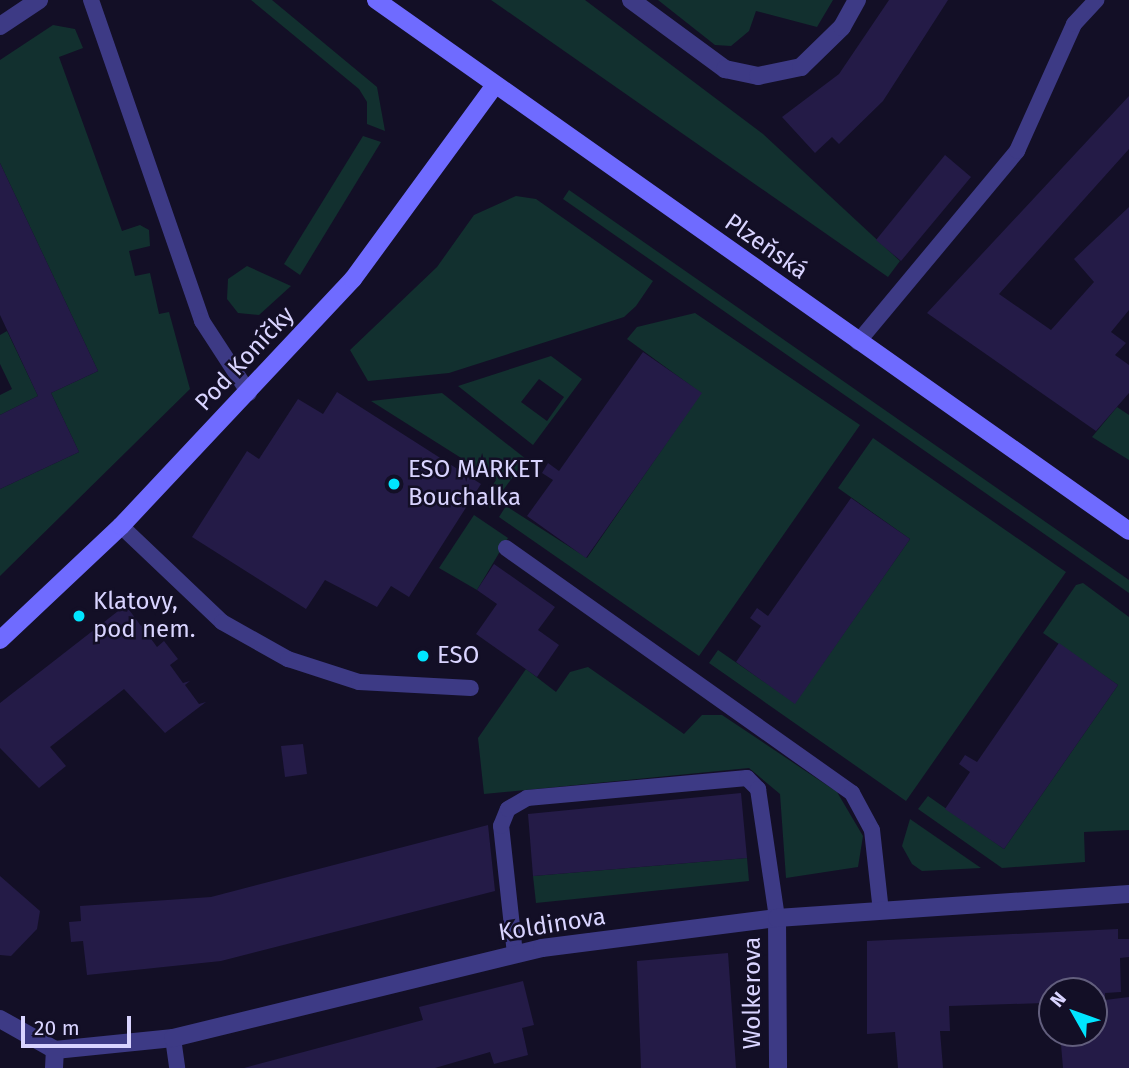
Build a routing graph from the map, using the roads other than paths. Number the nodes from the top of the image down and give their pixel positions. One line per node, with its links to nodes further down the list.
1 (39, 0): 7 (street)
2 (91, 0): 10 (lane)
3 (376, 0): 8 (main road, Plzeňská)
4 (631, 0): 5 (street)
5 (858, 0)
6 (1096, 0): 9 (lane)
7 (0, 26)
8 (495, 85): 9 (main road, Plzeňská); 10 (main road, Pod Koníčky)
9 (858, 342): 12 (main road, Plzeňská)
10 (249, 393): 11 (main road, Pod Koníčky)
11 (121, 526): 14 (main road, Pod Koníčky); 15 (lane)
12 (1129, 531)
13 (506, 548): 17 (lane)
14 (0, 640)
15 (471, 688)
16 (1129, 894): 17 (street, Koldinova)
17 (881, 911): 18 (street, Koldinova)
18 (777, 918): 19 (street, Koldinova); 19 (lane); 24 (street, Wolkerova)
19 (515, 954): 21 (street, Koldinova)
20 (0, 1019): 22 (street, Koldinova)
21 (173, 1038): 22 (street, Koldinova); 23 (lane)
22 (54, 1059)
23 (177, 1068)
24 (778, 1068)

